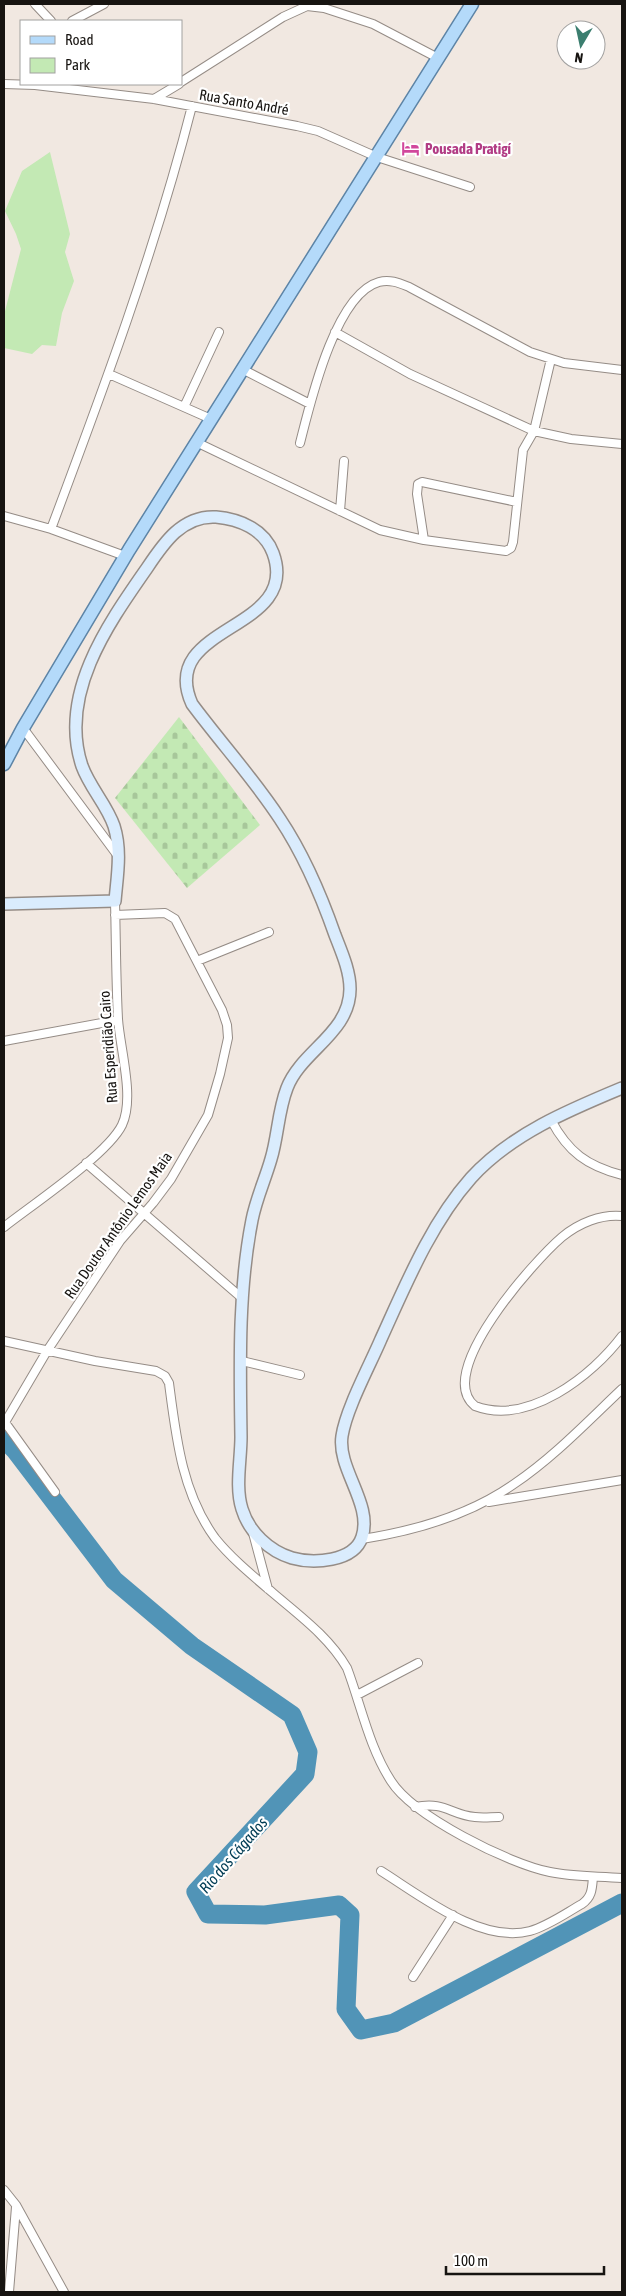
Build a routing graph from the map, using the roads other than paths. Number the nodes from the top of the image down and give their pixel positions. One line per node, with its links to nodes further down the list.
1 (35, 4): 5 (street)
2 (104, 4): 6 (street)
3 (472, 4): 7 (main road)
4 (302, 6): 7 (street); 8 (street)
5 (49, 20)
6 (74, 20)
7 (438, 58): 15 (main road)
8 (182, 82)
9 (4, 84): 10 (street, Rua Santo André)
10 (20, 84)
11 (44, 85): 13 (street, Rua Santo André)
12 (177, 85): 13 (street)
13 (154, 99): 14 (street, Rua Santo André)
14 (192, 106): 15 (street, Rua Santo André); 22 (street)
15 (377, 158): 16 (street, Rua Santo André); 20 (main road)
16 (470, 187)
17 (219, 332): 24 (street)
18 (335, 332): 19 (street); 23 (street); 26 (street)
19 (551, 359): 21 (street); 26 (street)
20 (242, 369): 23 (street); 25 (main road)
21 (622, 370)
22 (109, 374): 24 (street); 34 (street)
23 (310, 404): 28 (street)
24 (184, 407): 25 (street)
25 (211, 419): 27 (main road)
26 (534, 430): 29 (street); 31 (street)
27 (196, 442): 32 (street); 36 (main road)
28 (300, 444)
29 (622, 444)
30 (344, 461): 32 (street)
31 (517, 502): 35 (street); 35 (street)
32 (340, 511): 35 (street)
33 (4, 516): 34 (street)
34 (51, 529): 36 (street)
35 (424, 540)
36 (125, 556): 37 (main road)
37 (23, 728): 38 (main road); 39 (street)
38 (4, 764)
39 (119, 857): 40 (main road); 54 (main road)
40 (115, 901): 41 (main road); 42 (street, Rua Esperidião Cairo)
41 (4, 904)
42 (115, 915): 44 (street, Rua Doutor Antônio Lemos Maia); 45 (street, Rua Esperidião Cairo)
43 (269, 932): 44 (street)
44 (197, 961): 51 (street, Rua Doutor Antônio Lemos Maia)
45 (118, 1020): 46 (street); 49 (street, Rua Esperidião Cairo)
46 (4, 1041)
47 (622, 1088): 48 (main road)
48 (551, 1120): 50 (street); 66 (main road)
49 (86, 1163): 51 (street); 53 (street, Rua Esperidião Cairo)
50 (622, 1175)
51 (145, 1212): 54 (street); 57 (street, Rua Doutor Antônio Lemos Maia)
52 (622, 1216): 55 (street)
53 (4, 1226)
54 (243, 1299): 58 (main road)
55 (622, 1336)
56 (4, 1341): 57 (street)
57 (47, 1351): 61 (street, Rua Doutor Antônio Lemos Maia); 67 (street)
58 (242, 1360): 59 (street); 65 (main road)
59 (300, 1375)
60 (622, 1389): 64 (street)
61 (4, 1422): 63 (street)
62 (622, 1480): 64 (street)
63 (55, 1492)
64 (483, 1503): 66 (street)
65 (252, 1532): 66 (main road); 67 (street)
66 (362, 1539)
67 (268, 1589): 69 (street)
68 (418, 1663): 69 (street)
69 (357, 1695): 70 (street)
70 (415, 1807): 71 (street); 73 (street)
71 (499, 1817)
72 (381, 1871): 75 (street)
73 (593, 1877): 74 (street); 75 (street)
74 (622, 1878)
75 (453, 1915): 76 (street)
76 (413, 1977)
77 (4, 2190): 78 (street)
78 (16, 2205): 79 (street); 80 (street)
79 (9, 2292)
80 (64, 2292)

